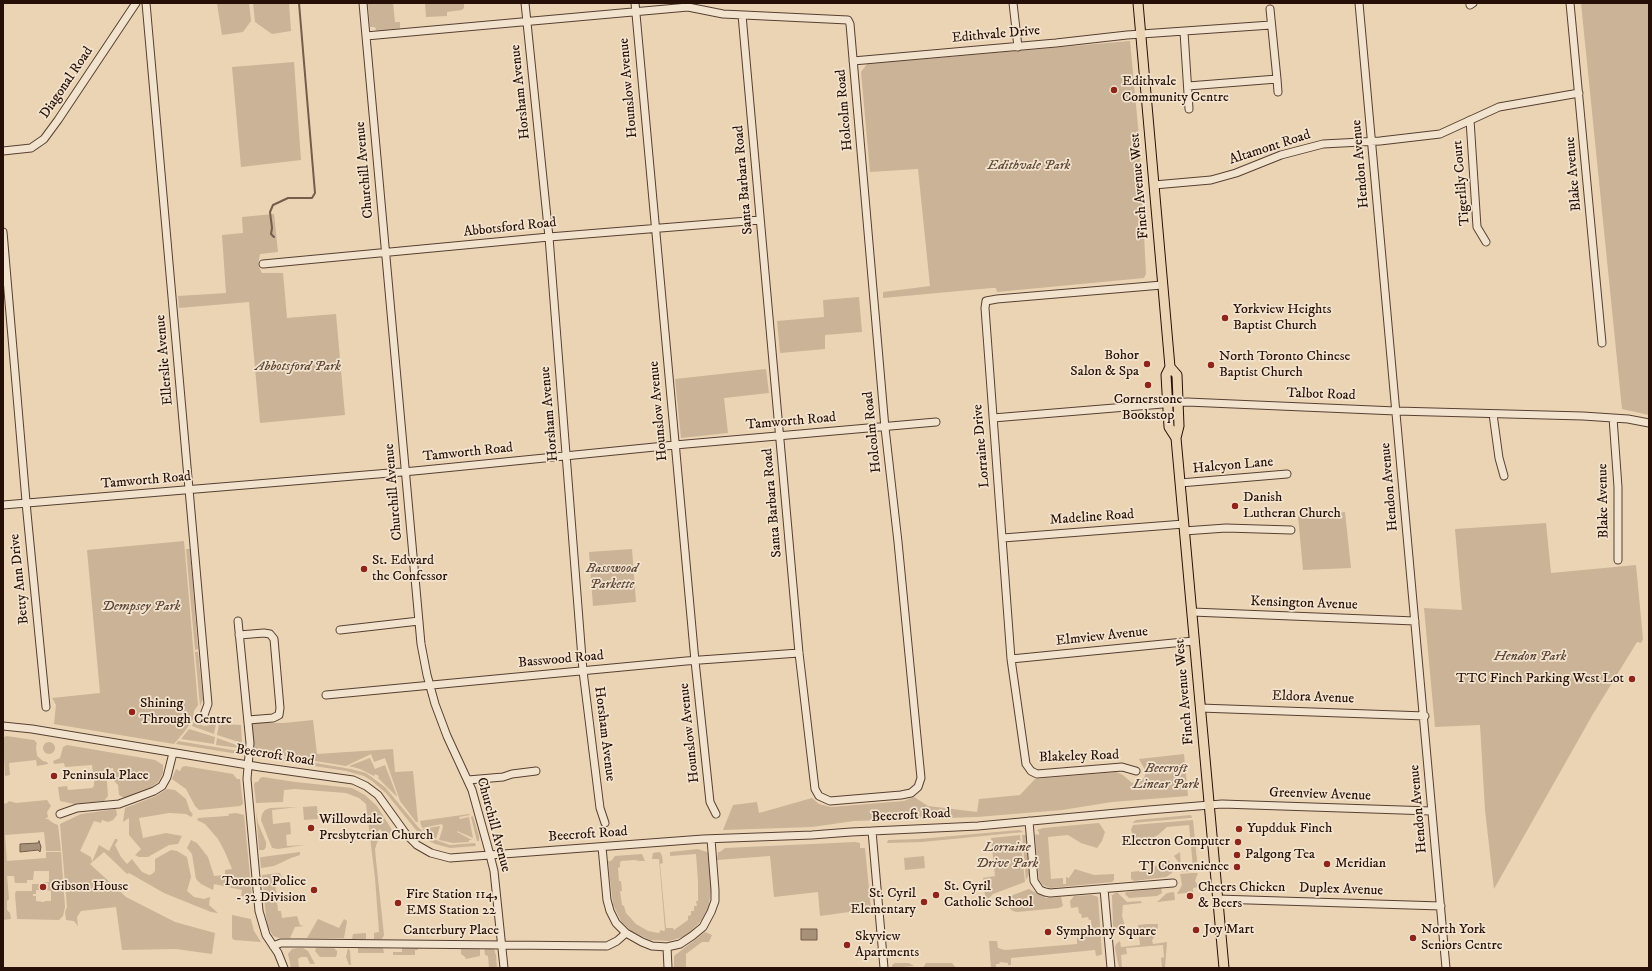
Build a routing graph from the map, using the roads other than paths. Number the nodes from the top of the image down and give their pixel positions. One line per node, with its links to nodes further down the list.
1 (136, 3): 27 (street, Diagonal Road)
2 (146, 3): 56 (street, Ellerslie Avenue)
3 (363, 3): 17 (street, Churchill Avenue)
4 (525, 3): 13 (street, Horsham Avenue)
5 (635, 3): 11 (street, Hounslow Avenue)
6 (1013, 3): 18 (street)
7 (1138, 3): 16 (main road, Finch Avenue West)
8 (1359, 3): 26 (street, Hendon Avenue)
9 (1570, 3): 23 (street, Blake Avenue)
10 (1270, 9): 14 (street)
11 (635, 12): 12 (street); 13 (street); 30 (street, Hounslow Avenue)
12 (742, 15): 19 (street, Holcolm Road); 29 (street, Santa Barbara Road)
13 (526, 22): 17 (street); 32 (street, Horsham Avenue)
14 (1271, 25): 15 (street, Edithvale Drive); 20 (street)
15 (1184, 32): 16 (street, Edithvale Drive); 21 (street)
16 (1140, 35): 18 (street, Edithvale Drive); 28 (main road, Finch Avenue West)
17 (366, 36): 34 (street, Churchill Avenue)
18 (1018, 47): 19 (street, Edithvale Drive)
19 (853, 61): 47 (street, Holcolm Road)
20 (1277, 79): 21 (street); 22 (street)
21 (1188, 86): 24 (street)
22 (1278, 92)
23 (1579, 93): 25 (street, Altamont Road); 37 (street, Blake Avenue)
24 (1189, 109)
25 (1470, 120): 26 (street, Altamont Road); 33 (street, Tigerlily Court)
26 (1372, 141): 28 (street, Altamont Road); 41 (street, Hendon Avenue)
27 (3, 151)
28 (1154, 184): 36 (main road, Finch Avenue West)
29 (760, 220): 30 (street, Abbotsford Road); 48 (street, Santa Barbara Road)
30 (654, 228): 32 (street, Abbotsford Road); 50 (street, Hounslow Avenue)
31 (3, 232): 57 (street, Betty Ann Drive)
32 (548, 237): 34 (street, Abbotsford Road); 51 (street, Horsham Avenue)
33 (1486, 242)
34 (386, 253): 35 (street, Abbotsford Road); 52 (street, Churchill Avenue)
35 (263, 264)
36 (1162, 285): 38 (main road, Finch Avenue West); 43 (street, Lorraine Drive)
37 (1602, 343)
38 (1170, 367): 39 (main road, Finch Avenue West); 40 (main road, Finch Avenue West)
39 (1168, 403): 40 (street, Talbot Road); 43 (street, Talbot Road); 49 (main road, Finch Avenue West)
40 (1178, 403): 41 (street, Talbot Road); 49 (main road, Finch Avenue West)
41 (1396, 411): 42 (street, Talbot Road); 66 (street, Hendon Avenue)
42 (1494, 414): 44 (street, Talbot Road); 54 (street)
43 (993, 418): 61 (street, Lorraine Drive)
44 (1614, 418): 46 (street, Talbot Road); 62 (street, Blake Avenue)
45 (936, 422): 47 (street, Tamworth Road)
46 (1649, 423)
47 (885, 428): 48 (street, Tamworth Road); 88 (street, Holcolm Road)
48 (781, 436): 50 (street, Tamworth Road); 70 (street, Santa Barbara Road)
49 (1176, 438): 55 (main road, Finch Avenue West)
50 (675, 445): 51 (street, Tamworth Road); 72 (street, Hounslow Avenue)
51 (566, 455): 52 (street, Tamworth Road); 73 (street, Horsham Avenue)
52 (405, 471): 56 (street, Tamworth Road); 65 (street, Churchill Avenue)
53 (1288, 474): 55 (street, Halcyon Lane)
54 (1504, 476)
55 (1180, 483): 59 (main road, Finch Avenue West)
56 (189, 490): 57 (street, Tamworth Road); 78 (street, Ellerslie Avenue)
57 (26, 504): 58 (street, Tamworth Road); 76 (street, Betty Ann Drive)
58 (3, 505)
59 (1184, 527): 60 (street, Madeline Road); 61 (street, Madeline Road); 63 (main road, Finch Avenue West)
60 (1292, 530)
61 (1003, 538): 71 (street, Lorraine Drive)
62 (1618, 560)
63 (1192, 612): 66 (street, Kensington Avenue); 69 (main road, Finch Avenue West)
64 (238, 621): 68 (street)
65 (419, 621): 67 (street); 74 (street, Churchill Avenue)
66 (1415, 621): 79 (street, Hendon Avenue)
67 (340, 630)
68 (239, 634): 80 (street); 80 (street)
69 (1194, 641): 71 (street, Elmview Avenue); 77 (main road, Finch Avenue West)
70 (799, 653): 72 (street, Basswood Road); 88 (street, Santa Barbara Road)
71 (1012, 660): 83 (street, Lorraine Drive)
72 (695, 661): 73 (street, Basswood Road); 92 (street, Hounslow Avenue)
73 (583, 671): 74 (street, Basswood Road); 94 (street, Horsham Avenue)
74 (430, 686): 75 (street, Basswood Road); 87 (street, Churchill Avenue)
75 (326, 695)
76 (46, 707)
77 (1200, 708): 79 (street, Eldora Avenue); 89 (main road, Finch Avenue West)
78 (204, 715)
79 (1425, 716): 90 (street, Hendon Avenue)
80 (248, 720): 84 (street)
81 (3, 726): 82 (street, Beecroft Road)
82 (173, 753): 84 (street, Beecroft Road); 91 (street)
83 (1026, 764): 85 (street, Blakeley Road)
84 (248, 765): 98 (street, Beecroft Road); 105 (street)
85 (1136, 771)
86 (536, 772): 87 (street)
87 (468, 780): 98 (street, Churchill Avenue)
88 (866, 798)
89 (1209, 805): 90 (street, Greenview Avenue); 93 (street, Beecroft Road); 101 (main road, Finch Avenue West)
90 (1431, 811): 102 (street, Hendon Avenue)
91 (60, 814)
92 (716, 814)
93 (1029, 822): 95 (street, Beecroft Road); 100 (street)
94 (606, 823)
95 (872, 831): 96 (street, Beecroft Road); 110 (street)
96 (711, 839): 97 (street, Beecroft Road); 106 (street)
97 (602, 847): 98 (street, Beecroft Road); 103 (street)
98 (490, 855): 104 (street, Churchill Avenue)
99 (1173, 883): 100 (street)
100 (1104, 889): 111 (street)
101 (1217, 899): 102 (street, Duplex Avenue); 112 (main road, Finch Avenue West)
102 (1441, 906): 113 (street, Hendon Avenue)
103 (626, 933): 104 (street, Canterbury Place); 106 (street)
104 (502, 944): 105 (street, Canterbury Place); 108 (street, Churchill Avenue)
105 (273, 946): 107 (street)
106 (667, 947): 109 (street)
107 (284, 968)
108 (504, 968)
109 (668, 968)
110 (884, 968)
111 (1111, 968)
112 (1224, 968)
113 (1446, 968)

